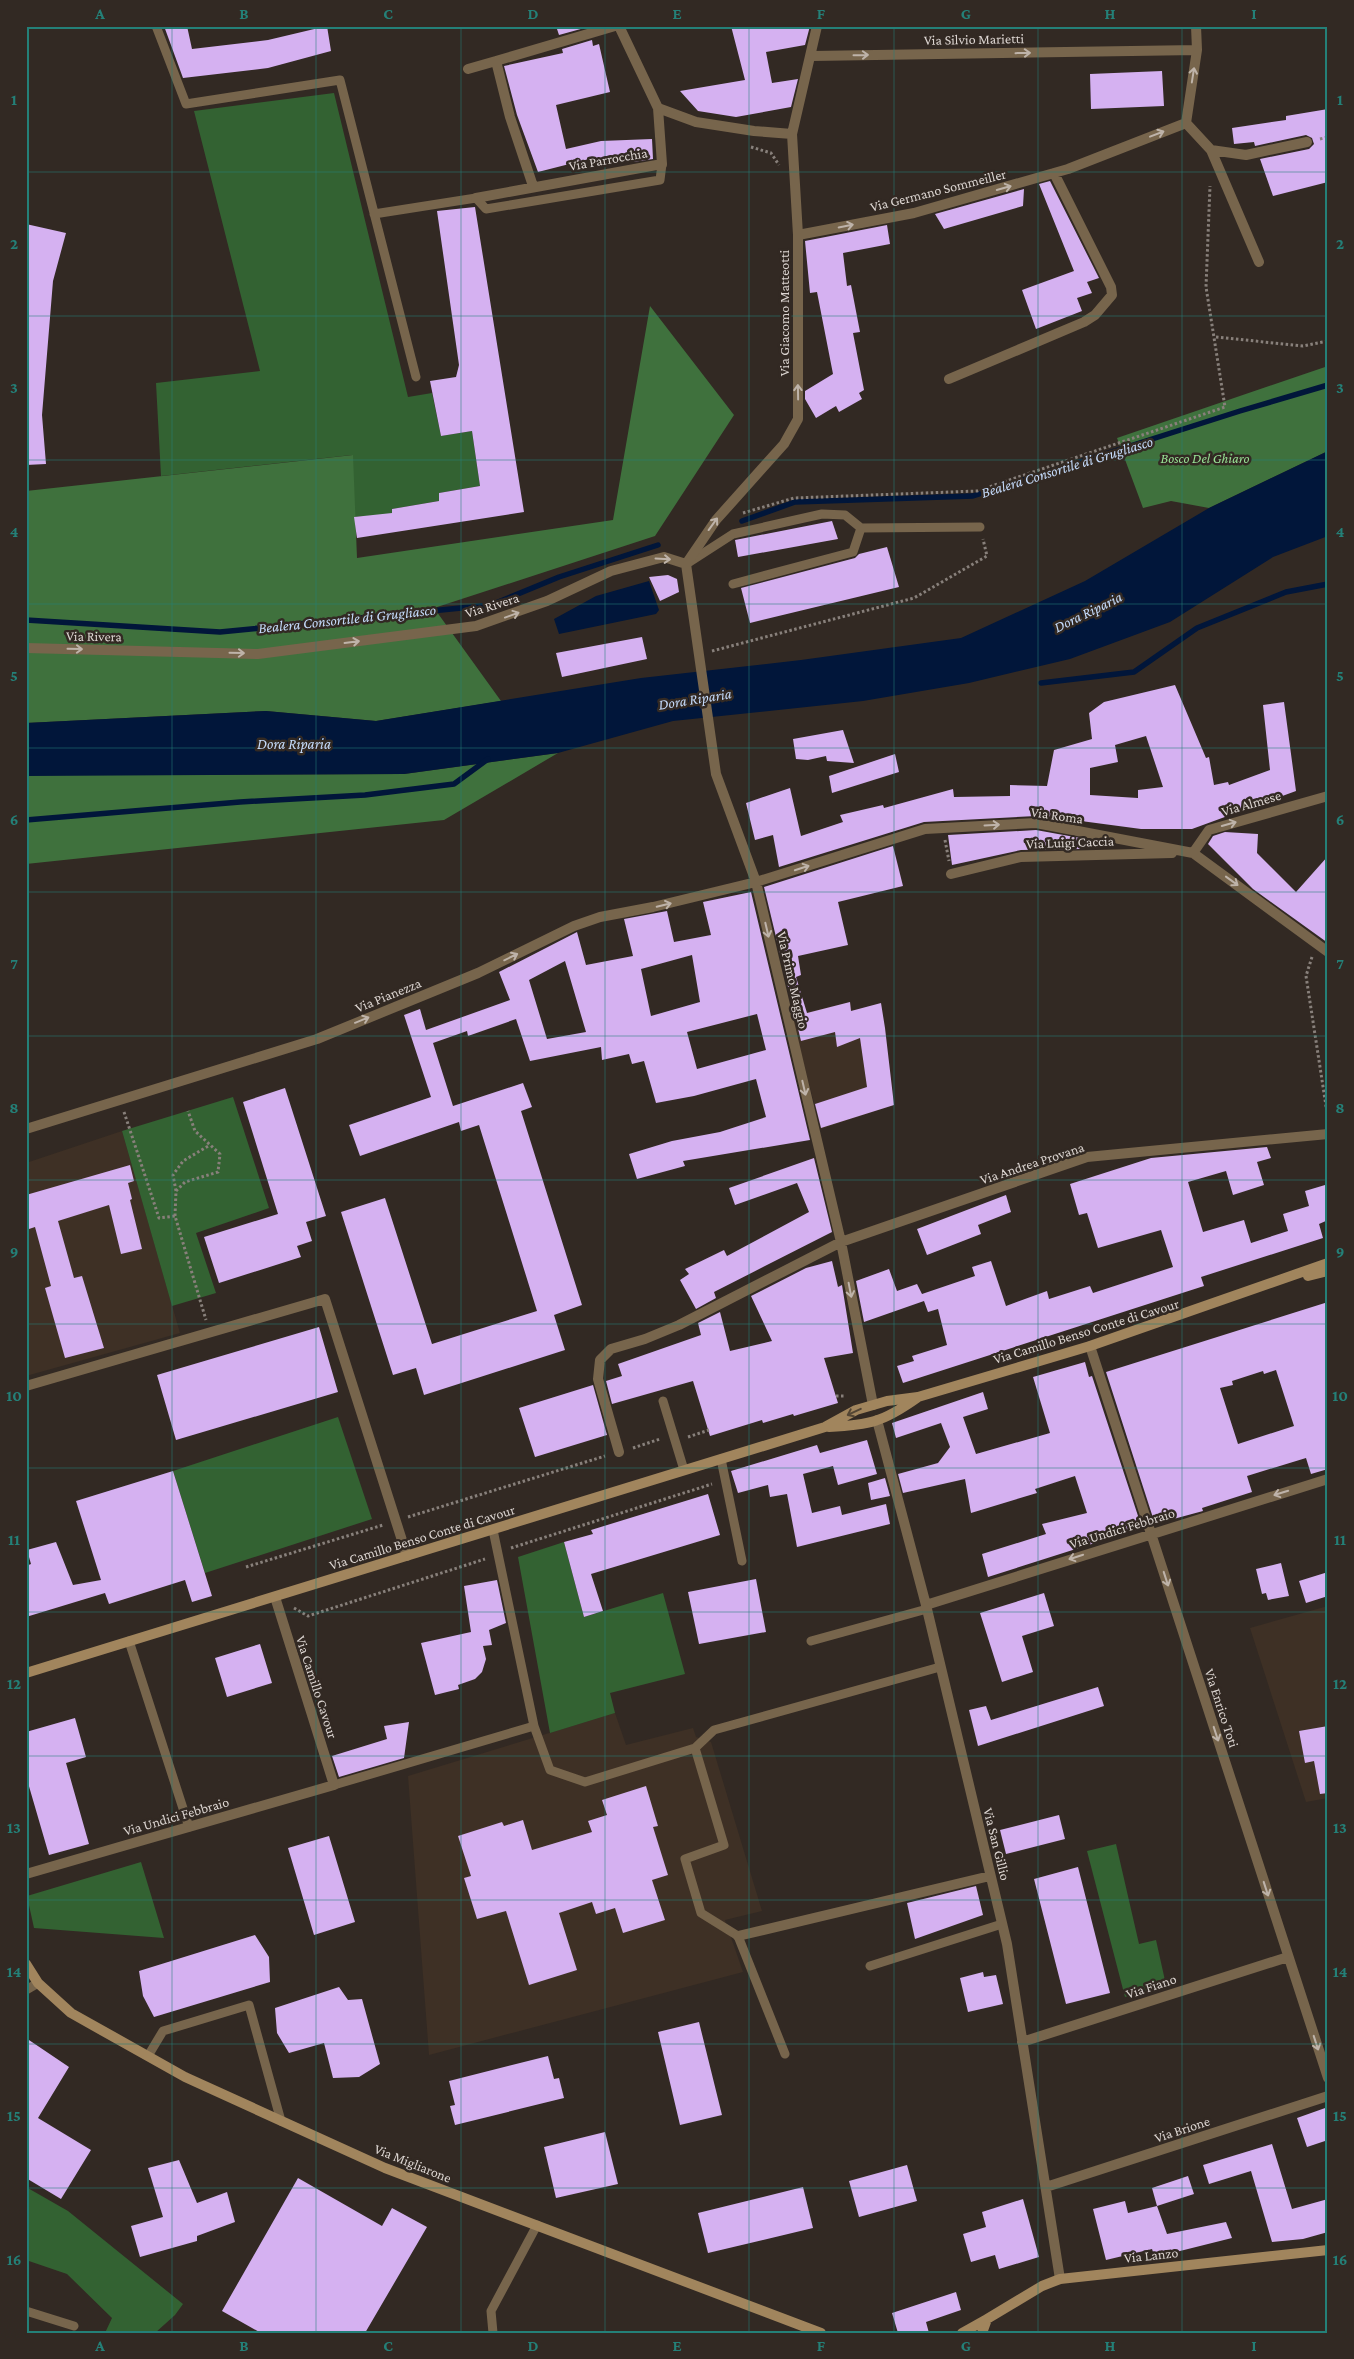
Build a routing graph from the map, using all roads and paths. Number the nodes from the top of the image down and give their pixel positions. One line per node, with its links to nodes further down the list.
1 (156, 26): 22 (lane)
2 (614, 26): 8 (street)
3 (619, 26): 10 (street)
4 (818, 26): 7 (street, Via Giacomo Matteotti)
5 (1196, 26): 6 (street)
6 (1197, 50): 7 (street, Via Silvio Marietti, one-way to 6); 11 (street, one-way to 6)
7 (812, 56): 12 (street, Via Giacomo Matteotti)
8 (496, 61): 9 (street); 20 (street)
9 (468, 69)
10 (658, 108): 12 (street); 16 (street, Via Parrocchia)
11 (1186, 123): 15 (street); 17 (street, Via Germano Sommeiller, one-way to 11)
12 (792, 134): 18 (street, Via Giacomo Matteotti)
13 (1307, 142): 15 (street)
14 (742, 145): 18 (path)
15 (1212, 150): 24 (street)
16 (662, 164): 20 (street, Via Parrocchia); 21 (lane)
17 (1054, 173): 23 (street, Via Germano Sommeiller, one-way to 17); 28 (street)
18 (795, 177): 23 (street, Via Giacomo Matteotti)
19 (1210, 180): 25 (path)
20 (533, 186): 21 (street, Via Parrocchia)
21 (476, 198): 22 (lane)
22 (374, 214): 27 (lane)
23 (798, 235): 32 (street, Via Giacomo Matteotti, one-way to 23)
24 (1259, 262)
25 (1216, 337): 26 (path); 29 (path)
26 (1328, 341)
27 (416, 377)
28 (949, 379)
29 (742, 513)
30 (980, 527): 31 (lane); 35 (path)
31 (861, 528): 32 (lane); 33 (lane)
32 (686, 564): 34 (street, Via Rivera, one-way to 32); 40 (street, Via Primo Maggio)
33 (733, 584)
34 (26, 648)
35 (712, 651)
36 (1328, 796): 38 (street, Via Almese, one-way to 36)
37 (943, 828): 38 (street, Via Roma, one-way to 38); 39 (path); 40 (street, Via Roma, one-way to 37)
38 (1193, 853): 39 (street, Via Luigi Caccia); 41 (street, Via Roma, one-way to 41)
39 (951, 874)
40 (756, 882): 43 (street, Via Pianezza, one-way to 40); 51 (street, Via Primo Maggio, one-way to 51)
41 (1316, 943): 42 (street, Via Roma); 45 (path)
42 (1328, 952)
43 (119, 1099): 46 (street, Via Pianezza); 50 (path)
44 (188, 1111): 48 (path)
45 (1328, 1118)
46 (26, 1129)
47 (1328, 1134): 51 (street, Via Andrea Provana)
48 (210, 1145): 49 (path); 49 (path)
49 (176, 1191): 50 (path)
50 (175, 1216): 55 (path)
51 (841, 1242): 62 (street, Via Primo Maggio, one-way to 62); 65 (street, Via Andrea Provana)
52 (1328, 1263): 54 (main road, Via Camillo Benso Conte di Cavour)
53 (1328, 1272): 54 (main road, Via Camillo Benso Conte di Cavour)
54 (1260, 1288): 56 (main road, Via Camillo Benso Conte di Cavour)
55 (210, 1332): 57 (street); 69 (street)
56 (1090, 1346): 60 (main road, Via Camillo Benso Conte di Cavour); 71 (street, Via Enrico Toti)
57 (26, 1386)
58 (836, 1396): 59 (path)
59 (846, 1396)
60 (918, 1397): 62 (main road, Via Camillo Benso Conte di Cavour); 63 (main road, Via Camillo Benso Conte di Cavour)
61 (663, 1401): 67 (lane)
62 (873, 1405): 64 (main road, Via Camillo Benso Conte di Cavour, one-way to 64)
63 (877, 1420): 64 (main road, Via Camillo Benso Conte di Cavour); 76 (street, Via San Gillio)
64 (825, 1427): 66 (main road, Via Camillo Benso Conte di Cavour)
65 (619, 1452): 69 (path)
66 (721, 1459): 67 (main road, Via Camillo Benso Conte di Cavour); 73 (lane)
67 (684, 1470): 70 (main road, Via Camillo Benso Conte di Cavour)
68 (1328, 1479): 71 (street, Via Undici Febbraio, one-way to 71)
69 (395, 1521): 72 (street); 74 (path)
70 (493, 1530): 72 (main road, Via Camillo Benso Conte di Cavour); 81 (lane)
71 (1151, 1533): 76 (street, Via Undici Febbraio, one-way to 76); 89 (street, Via Enrico Toti, one-way to 89)
72 (407, 1556): 75 (main road, Via Camillo Benso Conte di Cavour)
73 (742, 1561)
74 (246, 1568)
75 (275, 1597): 77 (main road, Via Camillo Benso Conte di Cavour); 83 (street, Via Camillo Cavour)
76 (926, 1607): 78 (lane); 79 (street, Via San Gillio)
77 (130, 1641): 80 (main road, Via Camillo Benso Conte di Cavour); 84 (lane)
78 (811, 1641)
79 (940, 1667): 82 (lane); 86 (street, Via San Gillio)
80 (26, 1673)
81 (534, 1726): 82 (lane); 83 (lane)
82 (695, 1748): 88 (lane)
83 (334, 1785): 84 (street, Via Undici Febbraio)
84 (188, 1827): 85 (street, Via Undici Febbraio)
85 (26, 1874)
86 (990, 1876): 87 (street, Via San Gillio); 88 (street)
87 (1002, 1924): 91 (lane); 94 (street, Via San Gillio)
88 (738, 1936): 95 (lane)
89 (1288, 1957): 94 (street, Via Fiano); 97 (street, Via Enrico Toti, one-way to 97)
90 (26, 1964): 92 (main road, Via Migliarone)
91 (870, 1966)
92 (38, 1983): 93 (lane); 96 (main road, Via Migliarone)
93 (26, 1990)
94 (1022, 2042): 100 (street, Via San Gillio)
95 (785, 2054)
96 (148, 2056): 99 (main road, Via Migliarone); 99 (lane)
97 (1328, 2078)
98 (1328, 2096): 100 (street, Via Brione)
99 (281, 2121): 101 (main road, Via Migliarone)
100 (1046, 2188): 103 (street, Via San Gillio)
101 (537, 2225): 107 (lane); 108 (main road, Via Migliarone)
102 (1328, 2250): 103 (main road, Via Lanzo)
103 (1060, 2280): 105 (main road, Via Lanzo)
104 (26, 2311): 106 (lane)
105 (987, 2319): 109 (main road, Via Lanzo); 110 (main road)
106 (74, 2326)
107 (493, 2333)
108 (822, 2333)
109 (962, 2333)
110 (982, 2333)

